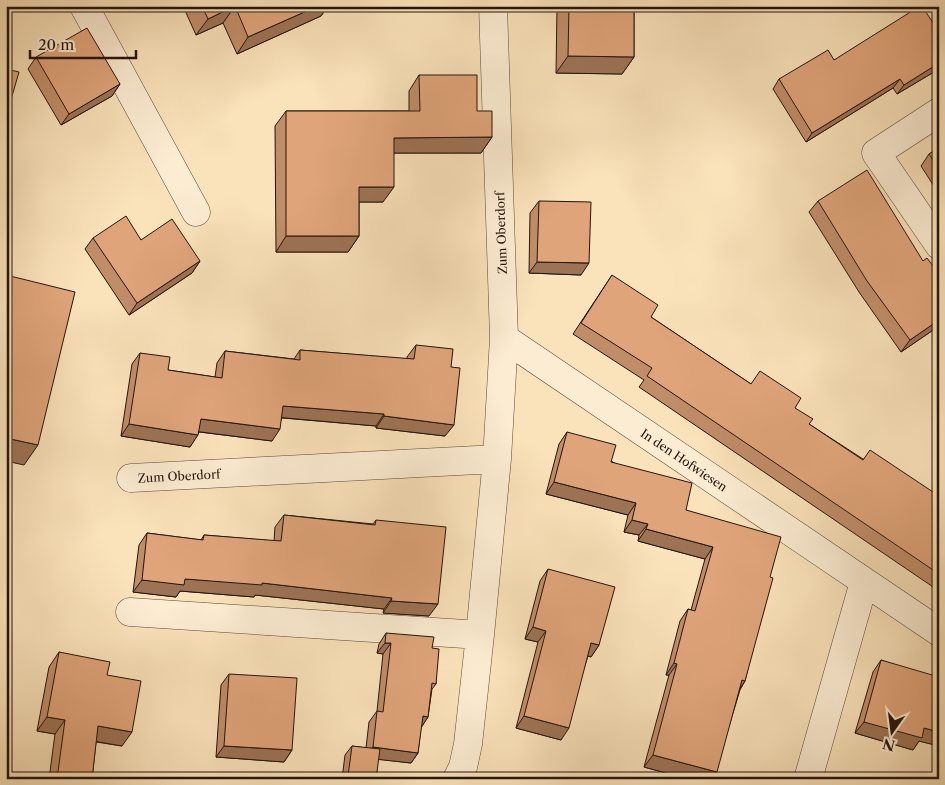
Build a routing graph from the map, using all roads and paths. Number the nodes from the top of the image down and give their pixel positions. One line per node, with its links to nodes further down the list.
1 (84, 6): 4 (street)
2 (493, 6): 6 (street, Zum Oberdorf)
3 (939, 112): 5 (street)
4 (196, 212)
5 (939, 246)
6 (504, 338): 7 (street, Zum Oberdorf); 9 (street, In den Hofwiesen)
7 (497, 459): 8 (street, Zum Oberdorf); 12 (street, Zum Oberdorf)
8 (131, 478)
9 (864, 582): 11 (street, In den Hofwiesen); 14 (street)
10 (130, 612): 12 (street)
11 (939, 632)
12 (480, 634): 13 (street, Zum Oberdorf)
13 (457, 779)
14 (808, 779)

